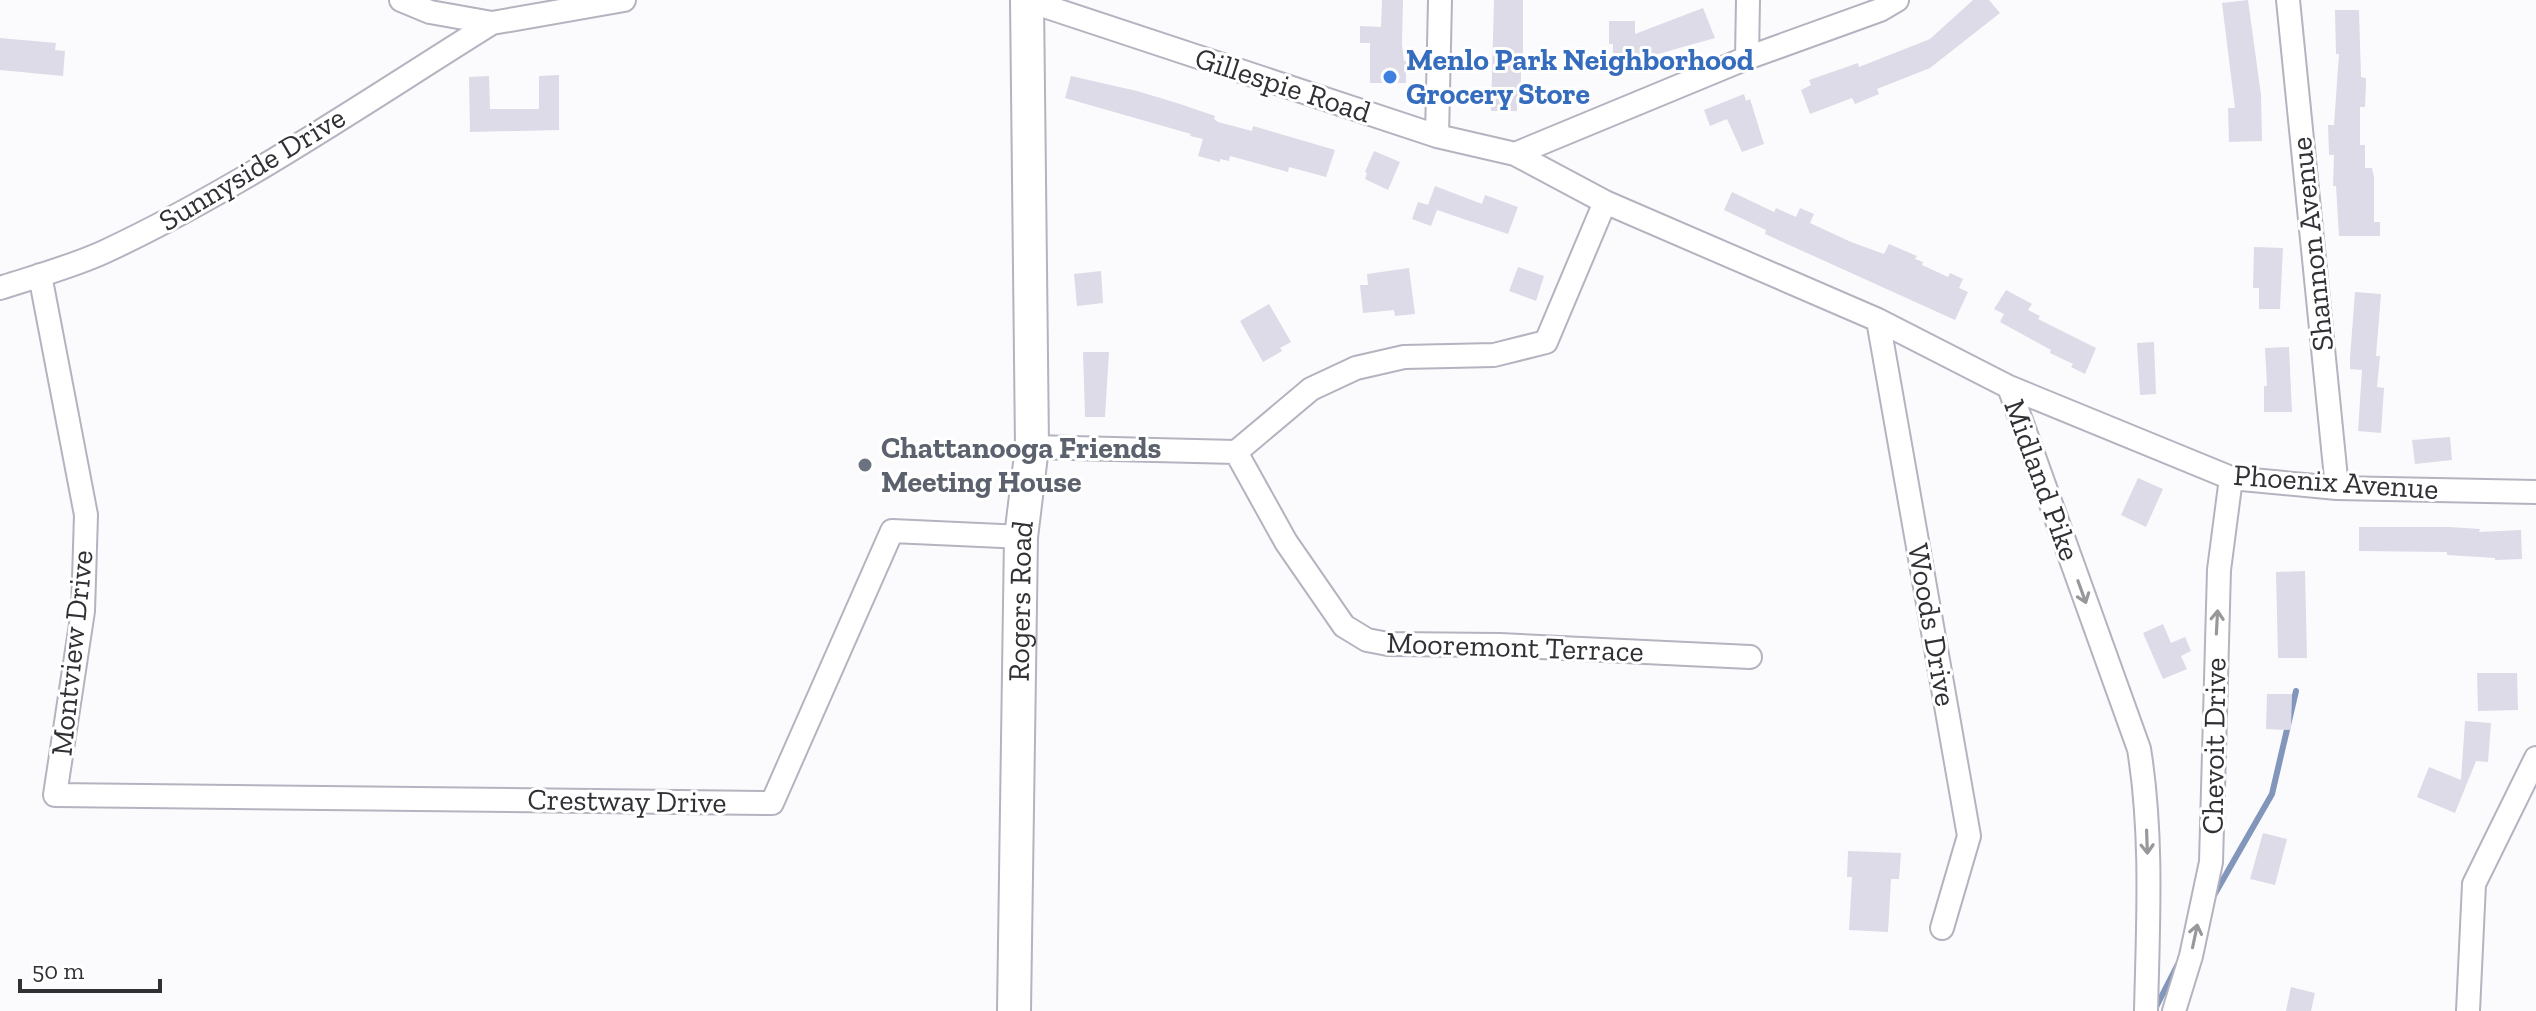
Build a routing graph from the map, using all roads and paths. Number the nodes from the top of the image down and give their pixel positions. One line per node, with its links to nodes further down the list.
1 (401, 0): 8 (street)
2 (624, 0): 8 (street)
3 (1027, 0): 10 (street, Gillespie Road); 17 (street, Rogers Road)
4 (1440, 0): 10 (street)
5 (1748, 0): 9 (street)
6 (1897, 0): 9 (street)
7 (2288, 0): 20 (street, Shannon Avenue)
8 (492, 23): 13 (street, Sunnyside Drive)
9 (1747, 58): 11 (street)
10 (1437, 136): 11 (street, Gillespie Road)
11 (1515, 154): 12 (street, Midland Pike)
12 (1605, 202): 15 (street, Midland Pike); 18 (street)
13 (40, 275): 14 (street, Sunnyside Drive); 25 (street, Montview Drive)
14 (0, 288)
15 (1878, 320): 16 (street, Midland Pike); 26 (street, Woods Drive)
16 (2009, 387): 19 (street, Phoenix Avenue); 28 (street, Midland Pike, one-way to 28)
17 (1032, 447): 18 (street); 22 (street, Rogers Road)
18 (1236, 452): 23 (street, Mooremont Terrace)
19 (2231, 478): 20 (street, Phoenix Avenue); 29 (street, Chevoit Drive, one-way to 19)
20 (2337, 488): 21 (street, Phoenix Avenue)
21 (2536, 492)
22 (1021, 537): 25 (street, Crestway Drive); 27 (street, Rogers Road)
23 (1750, 657)
24 (2536, 758): 30 (street)
25 (55, 795)
26 (1942, 928)
27 (1014, 1011)
28 (2146, 1011)
29 (2174, 1011)
30 (2468, 1011)

